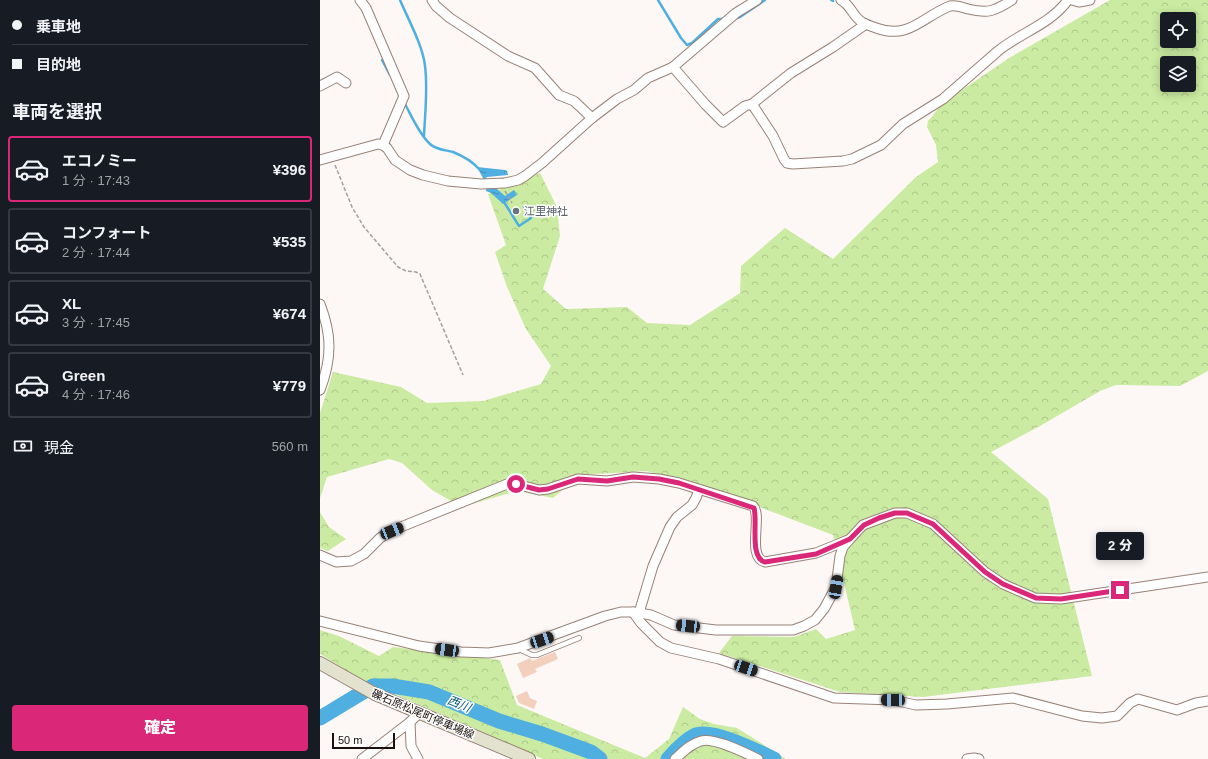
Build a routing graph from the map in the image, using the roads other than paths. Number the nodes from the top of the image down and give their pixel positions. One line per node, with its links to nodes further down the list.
1 (360, 0): 15 (street)
2 (432, 0): 14 (street)
3 (757, 0): 10 (street)
4 (841, 0): 9 (street)
5 (1012, 0): 9 (street)
6 (1068, 0): 13 (street)
7 (1072, 0): 8 (street)
8 (1090, 0)
9 (866, 24): 13 (street)
10 (673, 67): 13 (street); 14 (street)
11 (346, 83): 12 (street)
12 (320, 86)
13 (752, 104)
14 (592, 118): 15 (street)
15 (383, 145): 16 (street)
16 (320, 160)
17 (320, 304): 18 (street)
18 (320, 390)
19 (699, 490): 20 (street); 21 (street); 23 (street)
20 (850, 539): 22 (street); 23 (street)
21 (320, 555)
22 (1208, 578)
23 (636, 612): 26 (street); 28 (street)
24 (320, 621): 26 (street)
25 (579, 638): 26 (lane)
26 (518, 648)
27 (320, 663): 29 (main road, 礫石原松尾町停車場線)
28 (1208, 701)
29 (420, 712): 30 (street); 33 (main road, 礫石原松尾町停車場線)
30 (410, 722): 31 (street); 32 (street)
31 (362, 759)
32 (418, 759)
33 (529, 759)
34 (675, 759): 35 (street)
35 (758, 759)
36 (967, 759): 37 (street)
37 (979, 759)

